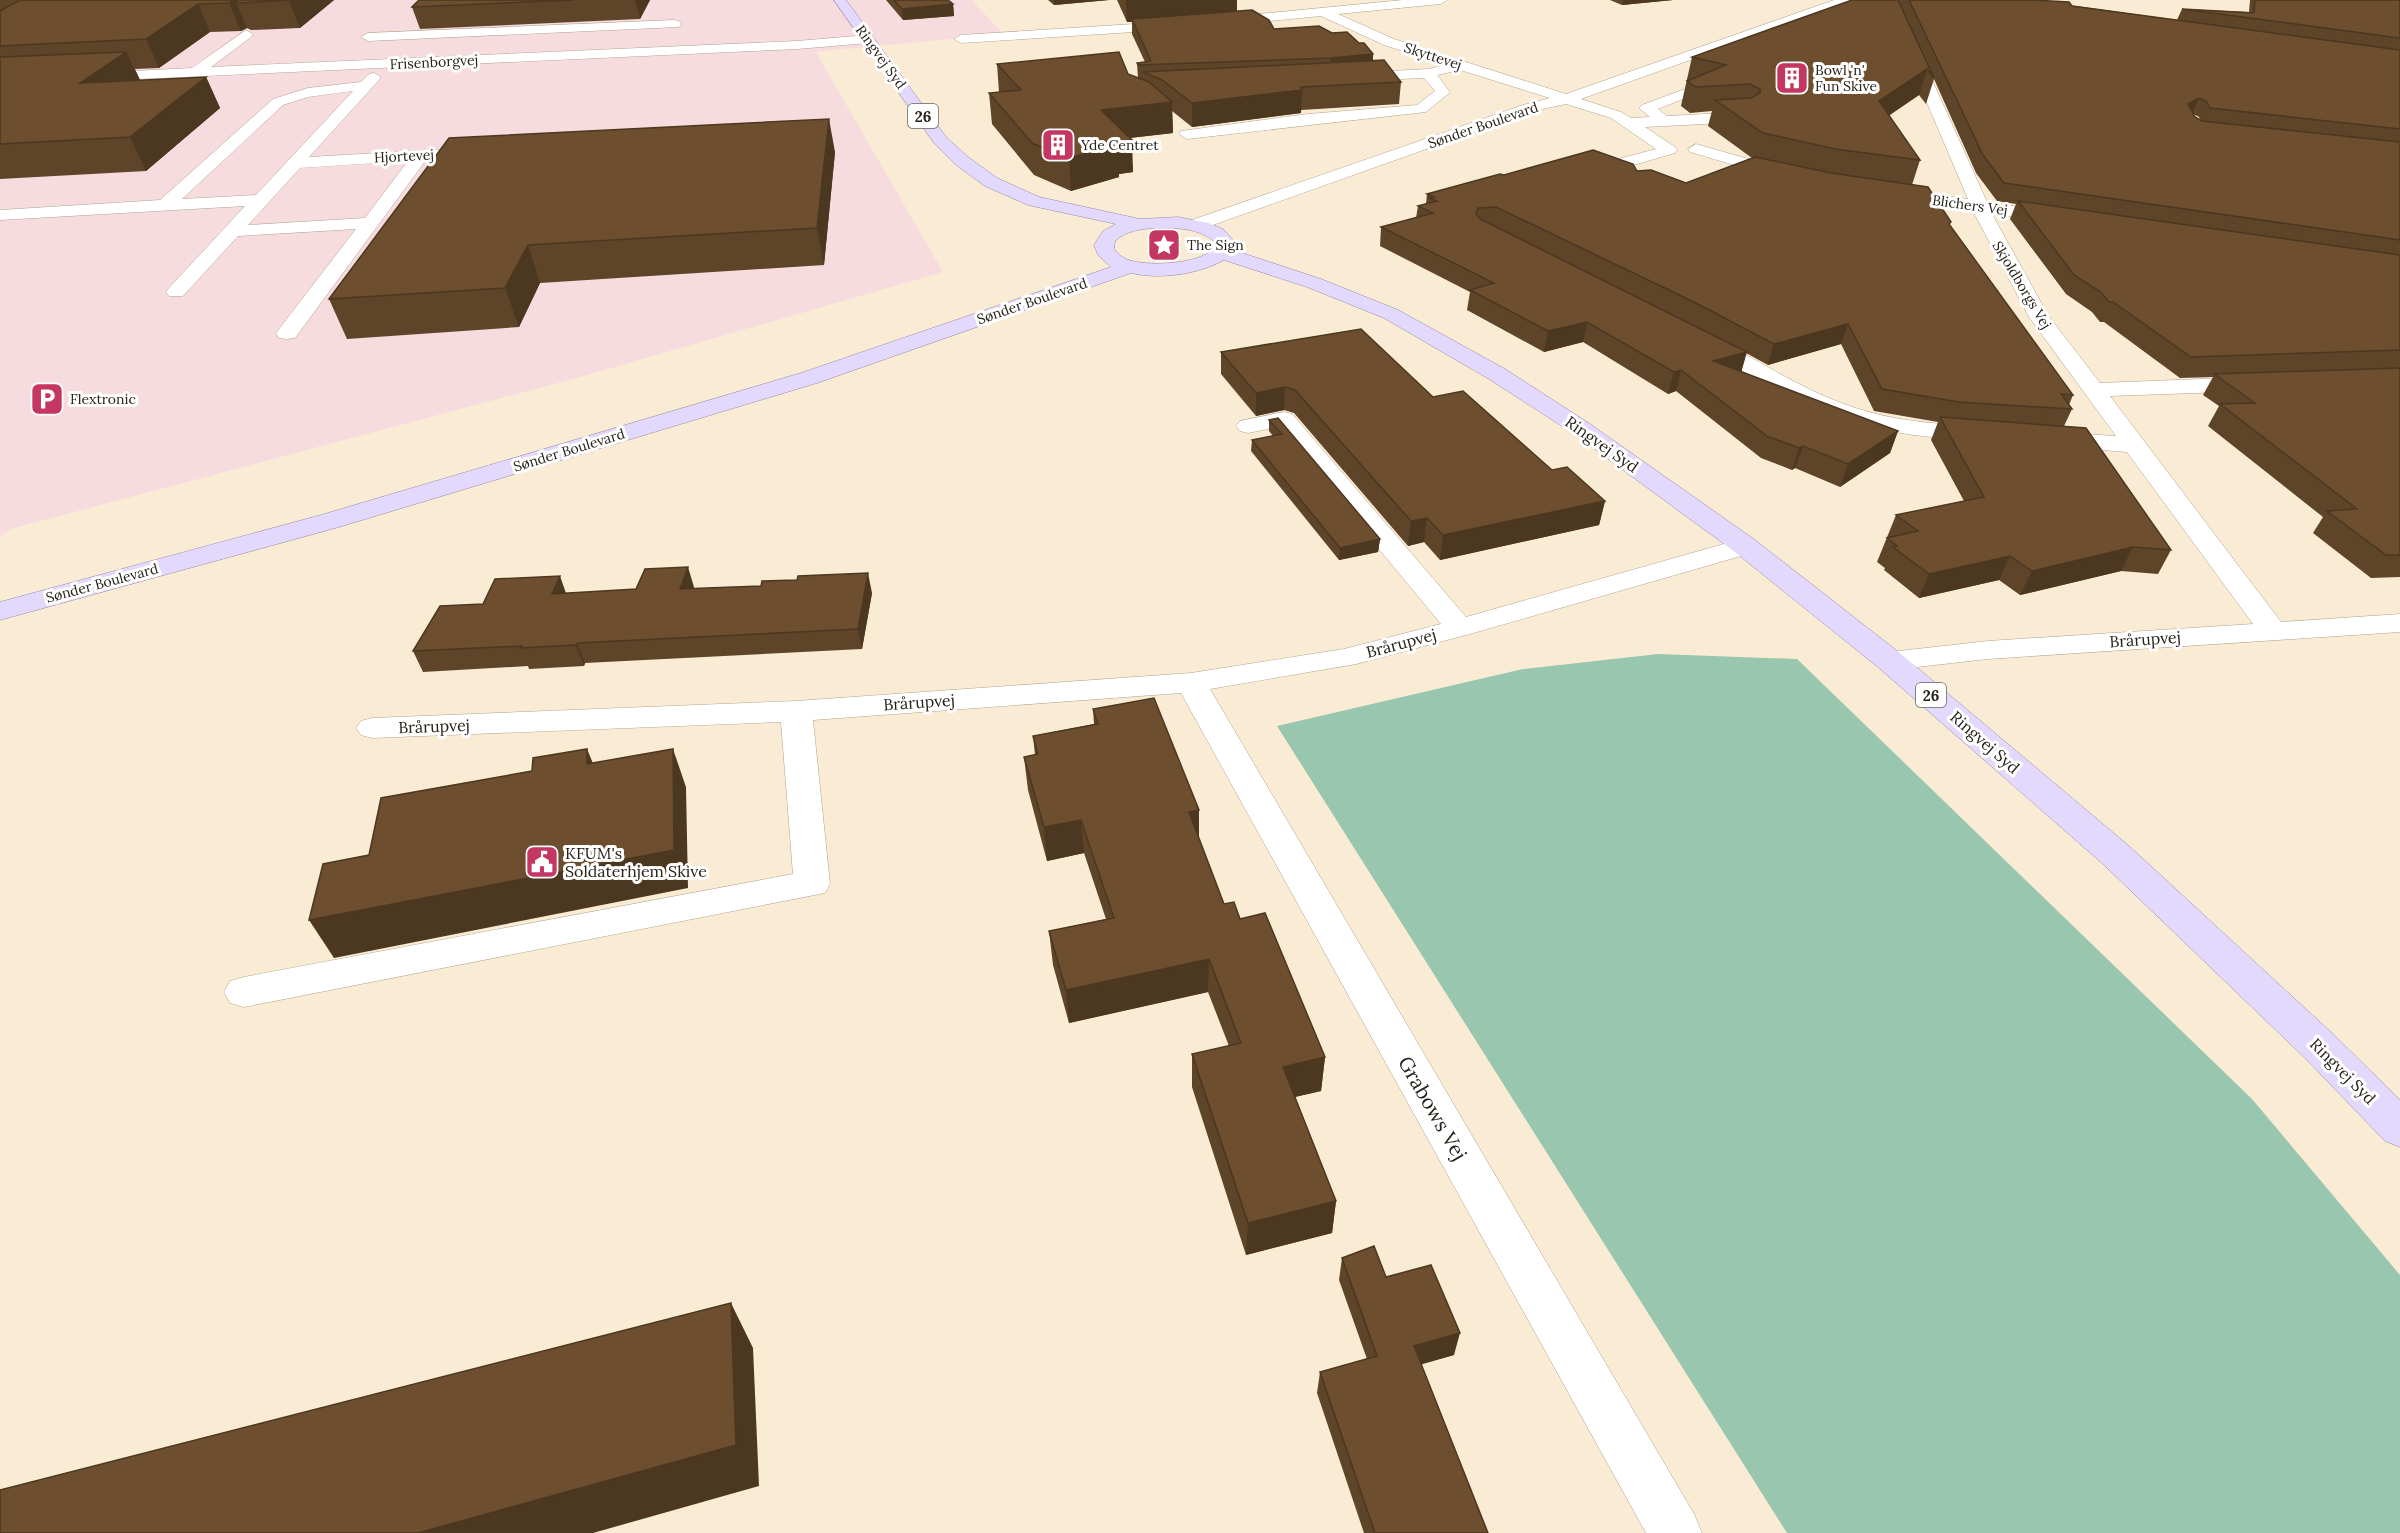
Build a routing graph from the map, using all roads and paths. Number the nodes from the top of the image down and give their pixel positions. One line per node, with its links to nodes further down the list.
1 (840, 0): 15 (main road, Ringvej Syd / 26)
2 (1304, 0): 7 (street, Skyttevej)
3 (1441, 0): 7 (street)
4 (1846, 0): 26 (street, Sønder Boulevard)
5 (1244, 7): 6 (street)
6 (1208, 11): 8 (street); 9 (street)
7 (1323, 12): 9 (street); 19 (street, Skyttevej)
8 (1088, 15)
9 (1224, 21): 12 (street)
10 (674, 24): 14 (street)
11 (1902, 28): 41 (street, Skjoldborgs Vej)
12 (1109, 30): 16 (street); 17 (street)
13 (246, 34): 20 (street)
14 (368, 37)
15 (868, 39): 18 (street, Frisenborgvej); 39 (main road, Ringvej Syd / 26)
16 (962, 39)
17 (1116, 49)
18 (385, 64): 20 (street, Frisenborgvej); 24 (street)
19 (1461, 65): 21 (street); 26 (street, Skyttevej)
20 (195, 73): 22 (street, Frisenborgvej)
21 (1428, 73): 23 (street); 28 (street)
22 (80, 78)
23 (1341, 79)
24 (367, 85): 34 (street); 40 (street)
25 (1693, 90): 29 (street)
26 (1567, 99): 30 (street, Skyttevej); 46 (street, Sønder Boulevard); 48 (street, Sønder Boulevard)
27 (1744, 117): 29 (street)
28 (1172, 121)
29 (1667, 121): 30 (street)
30 (1628, 123): 35 (street, Skyttevej)
31 (504, 151): 32 (street, Hjortevej)
32 (421, 156): 34 (street, Hjortevej); 44 (street)
33 (1695, 157): 36 (street)
34 (297, 163): 38 (street)
35 (1613, 166)
36 (1795, 177)
37 (1877, 191): 41 (street, Blichers Vej)
38 (262, 200): 40 (street); 47 (street)
39 (1034, 201): 45 (main road, Ringvej Syd / 26); 49 (main road, Ringvej Syd / 26)
40 (165, 206): 42 (street)
41 (1978, 206): 43 (street, Blichers Vej); 59 (street, Skjoldborgs Vej)
42 (0, 215)
43 (2072, 220)
44 (370, 223): 47 (street); 55 (street)
45 (1139, 224): 46 (main road, 26); 49 (main road, 26)
46 (1196, 225): 48 (main road, 26)
47 (233, 231): 52 (street)
48 (1221, 243): 50 (main road, 26); 53 (main road, Ringvej Syd / 26)
49 (1107, 246): 51 (main road, 26); 56 (main road, Sønder Boulevard)
50 (1204, 264): 51 (main road, 26); 53 (main road, Ringvej Syd / 26)
51 (1132, 266): 66 (main road, Sønder Boulevard)
52 (176, 292)
53 (1411, 327): 64 (main road, Ringvej Syd / 26)
54 (1686, 332): 61 (street)
55 (287, 333)
56 (867, 336)
57 (789, 362): 65 (main road, Sønder Boulevard)
58 (2272, 384): 59 (street)
59 (2092, 390): 63 (street, Skjoldborgs Vej)
60 (1248, 426): 68 (street, Brårupvej)
61 (2002, 436)
62 (2025, 437): 63 (street)
63 (2135, 446): 69 (street, Skjoldborgs Vej)
64 (1745, 546): 68 (street, Brårupvej); 70 (main road, Ringvej Syd / 26)
65 (0, 592)
66 (0, 611)
67 (2400, 623): 69 (street, Brårupvej)
68 (1460, 628): 71 (street, Brårupvej)
69 (2272, 630): 70 (street, Brårupvej)
70 (1890, 661): 75 (main road, Ringvej Syd / 26)
71 (1191, 683): 72 (street, Brårupvej); 76 (street, Grabows Vej)
72 (796, 711): 73 (street, Brårupvej); 74 (street)
73 (372, 728)
74 (244, 992)
75 (2400, 1128)
76 (1675, 1533)

